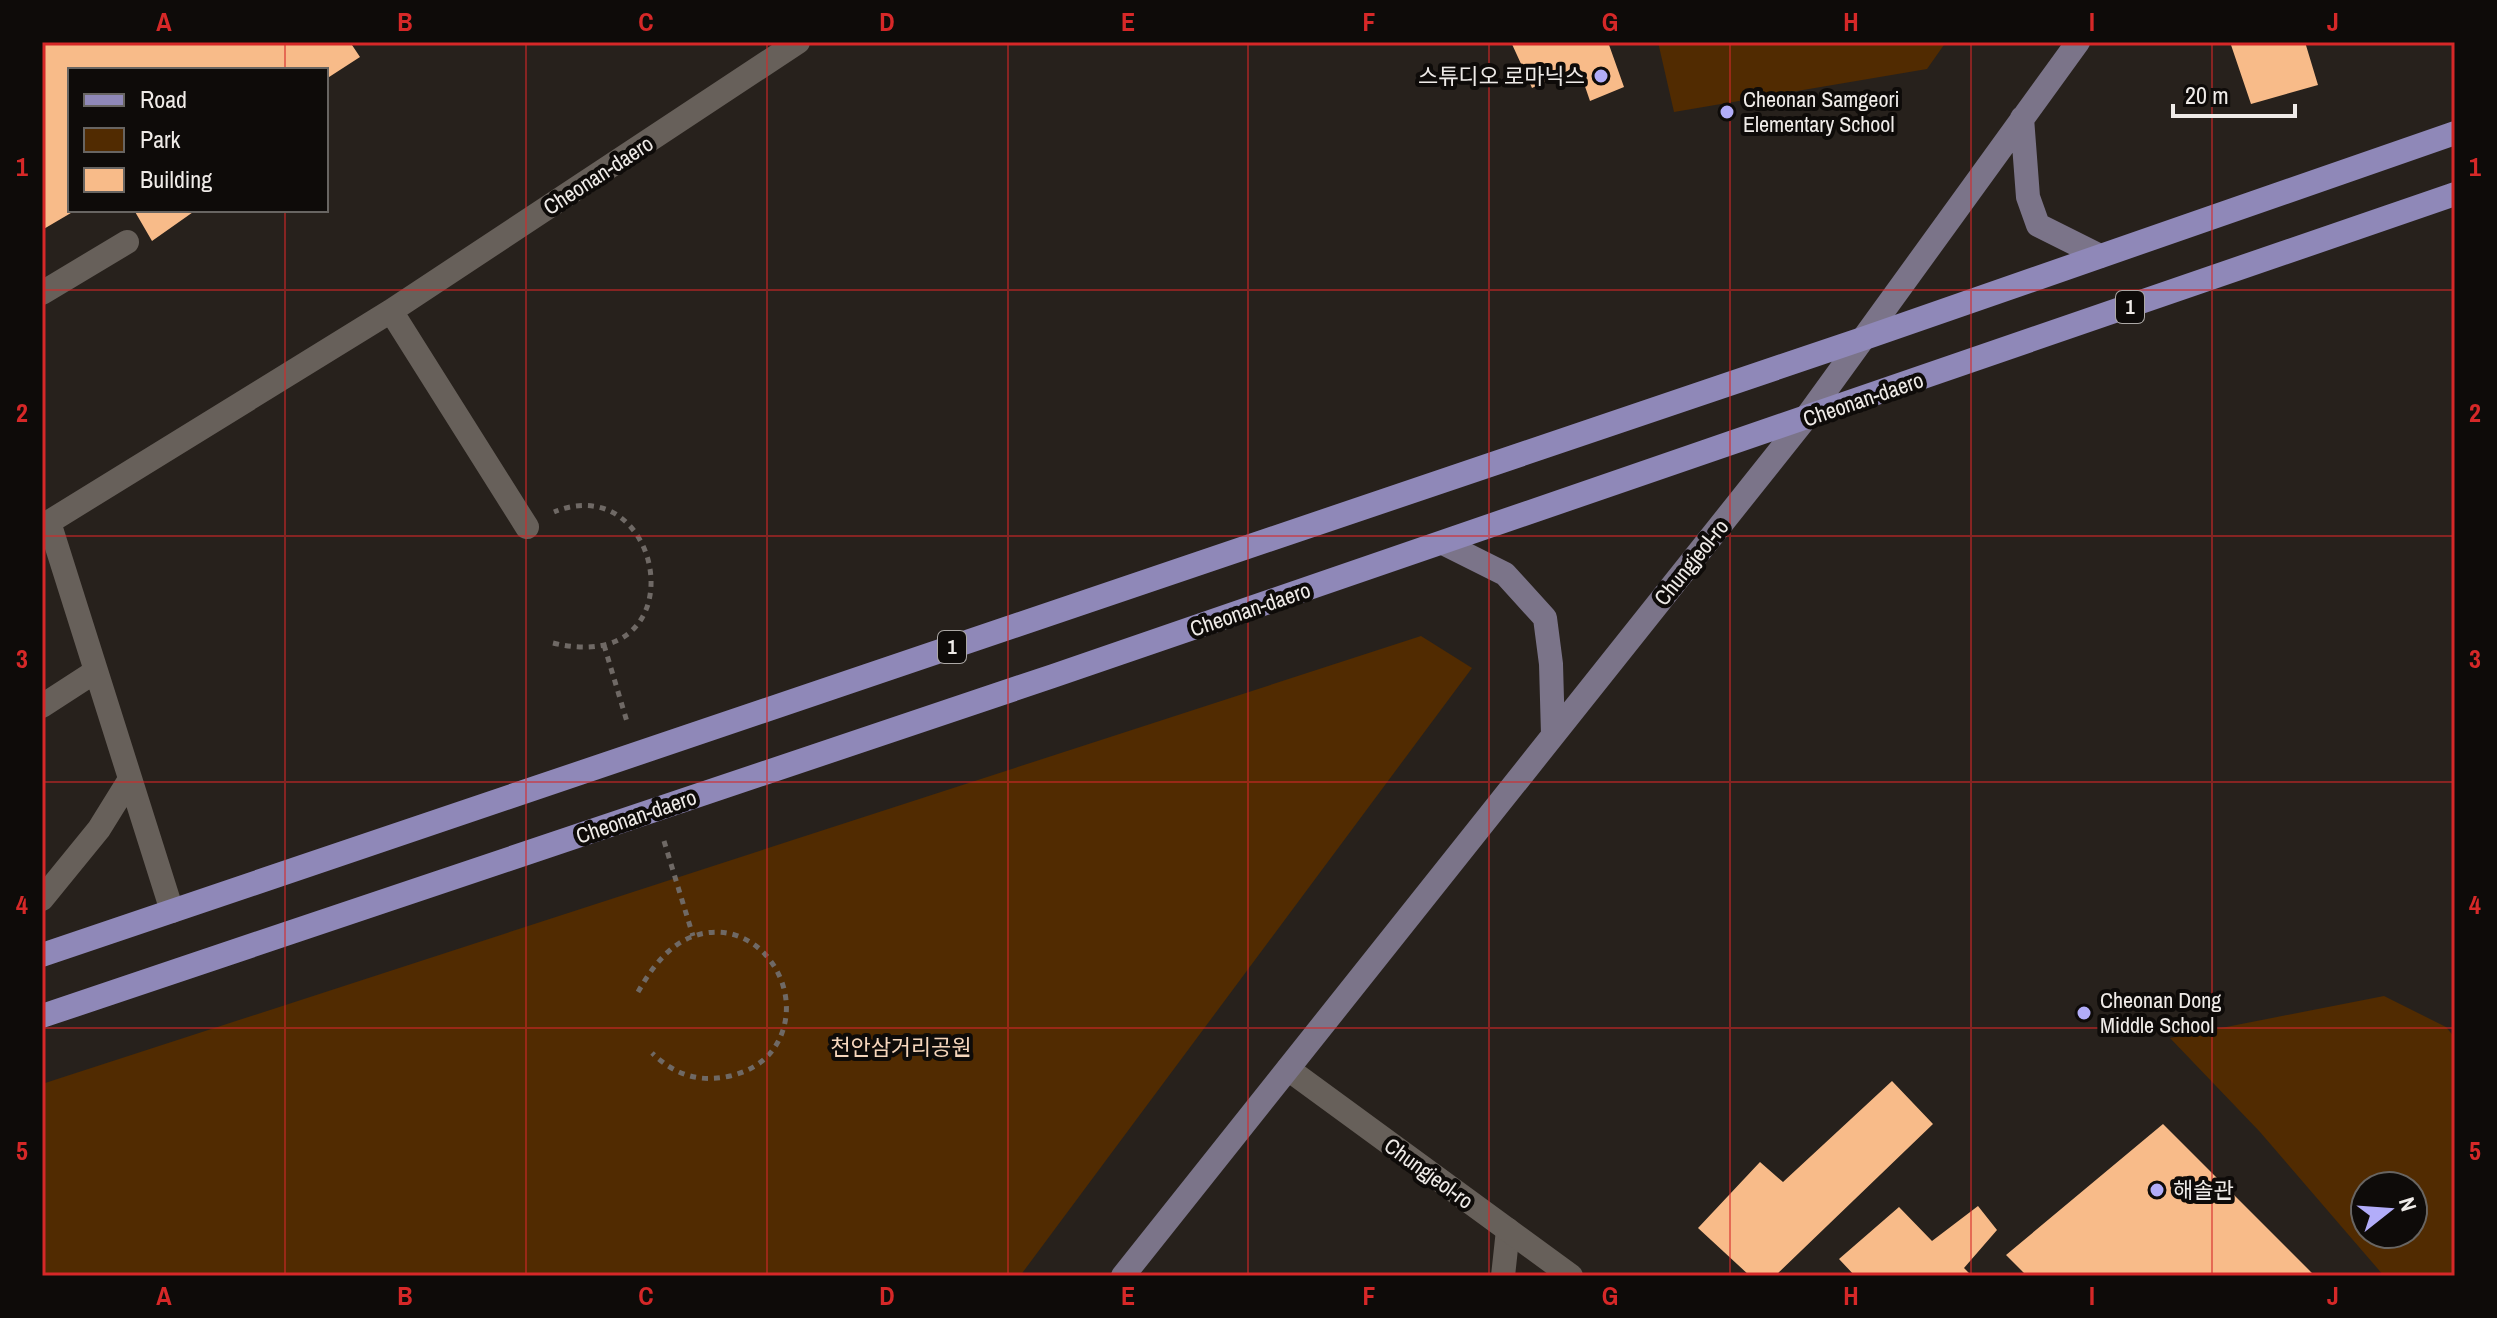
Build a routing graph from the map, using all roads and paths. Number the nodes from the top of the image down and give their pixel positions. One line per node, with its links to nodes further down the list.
1 (798, 42): 9 (street, Cheonan-daero)
2 (2078, 42): 3 (street, Chungjeol-ro)
3 (2022, 118): 7 (street); 10 (street, Chungjeol-ro)
4 (2455, 133): 7 (main road, 1)
5 (2455, 194): 11 (main road, Cheonan-daero / 1)
6 (127, 242): 8 (street)
7 (2100, 256): 10 (main road, 1)
8 (42, 293)
9 (391, 311): 12 (street, Cheonan-daero); 13 (street)
10 (1862, 339): 11 (street, Chungjeol-ro); 21 (main road, 1)
11 (1805, 419): 14 (main road, Cheonan-daero / 1); 18 (street, Chungjeol-ro)
12 (44, 520): 16 (street, Cheonan-daero)
13 (527, 527): 15 (path)
14 (1443, 543): 18 (street); 24 (main road, Cheonan-daero / 1)
15 (553, 643)
16 (96, 671): 17 (street); 19 (street, Cheonan-daero)
17 (42, 706)
18 (1553, 735): 26 (street, Chungjeol-ro)
19 (130, 779): 20 (street); 21 (street, Cheonan-daero)
20 (42, 899)
21 (172, 911): 22 (main road, 1)
22 (42, 955)
23 (638, 992): 25 (path)
24 (42, 1016)
25 (652, 1053)
26 (1288, 1069): 27 (street, Chungjeol-ro); 28 (street, Chungjeol-ro)
27 (1508, 1230): 29 (street); 30 (street, Chungjeol-ro)
28 (1123, 1276)
29 (1503, 1276)
30 (1571, 1276)

